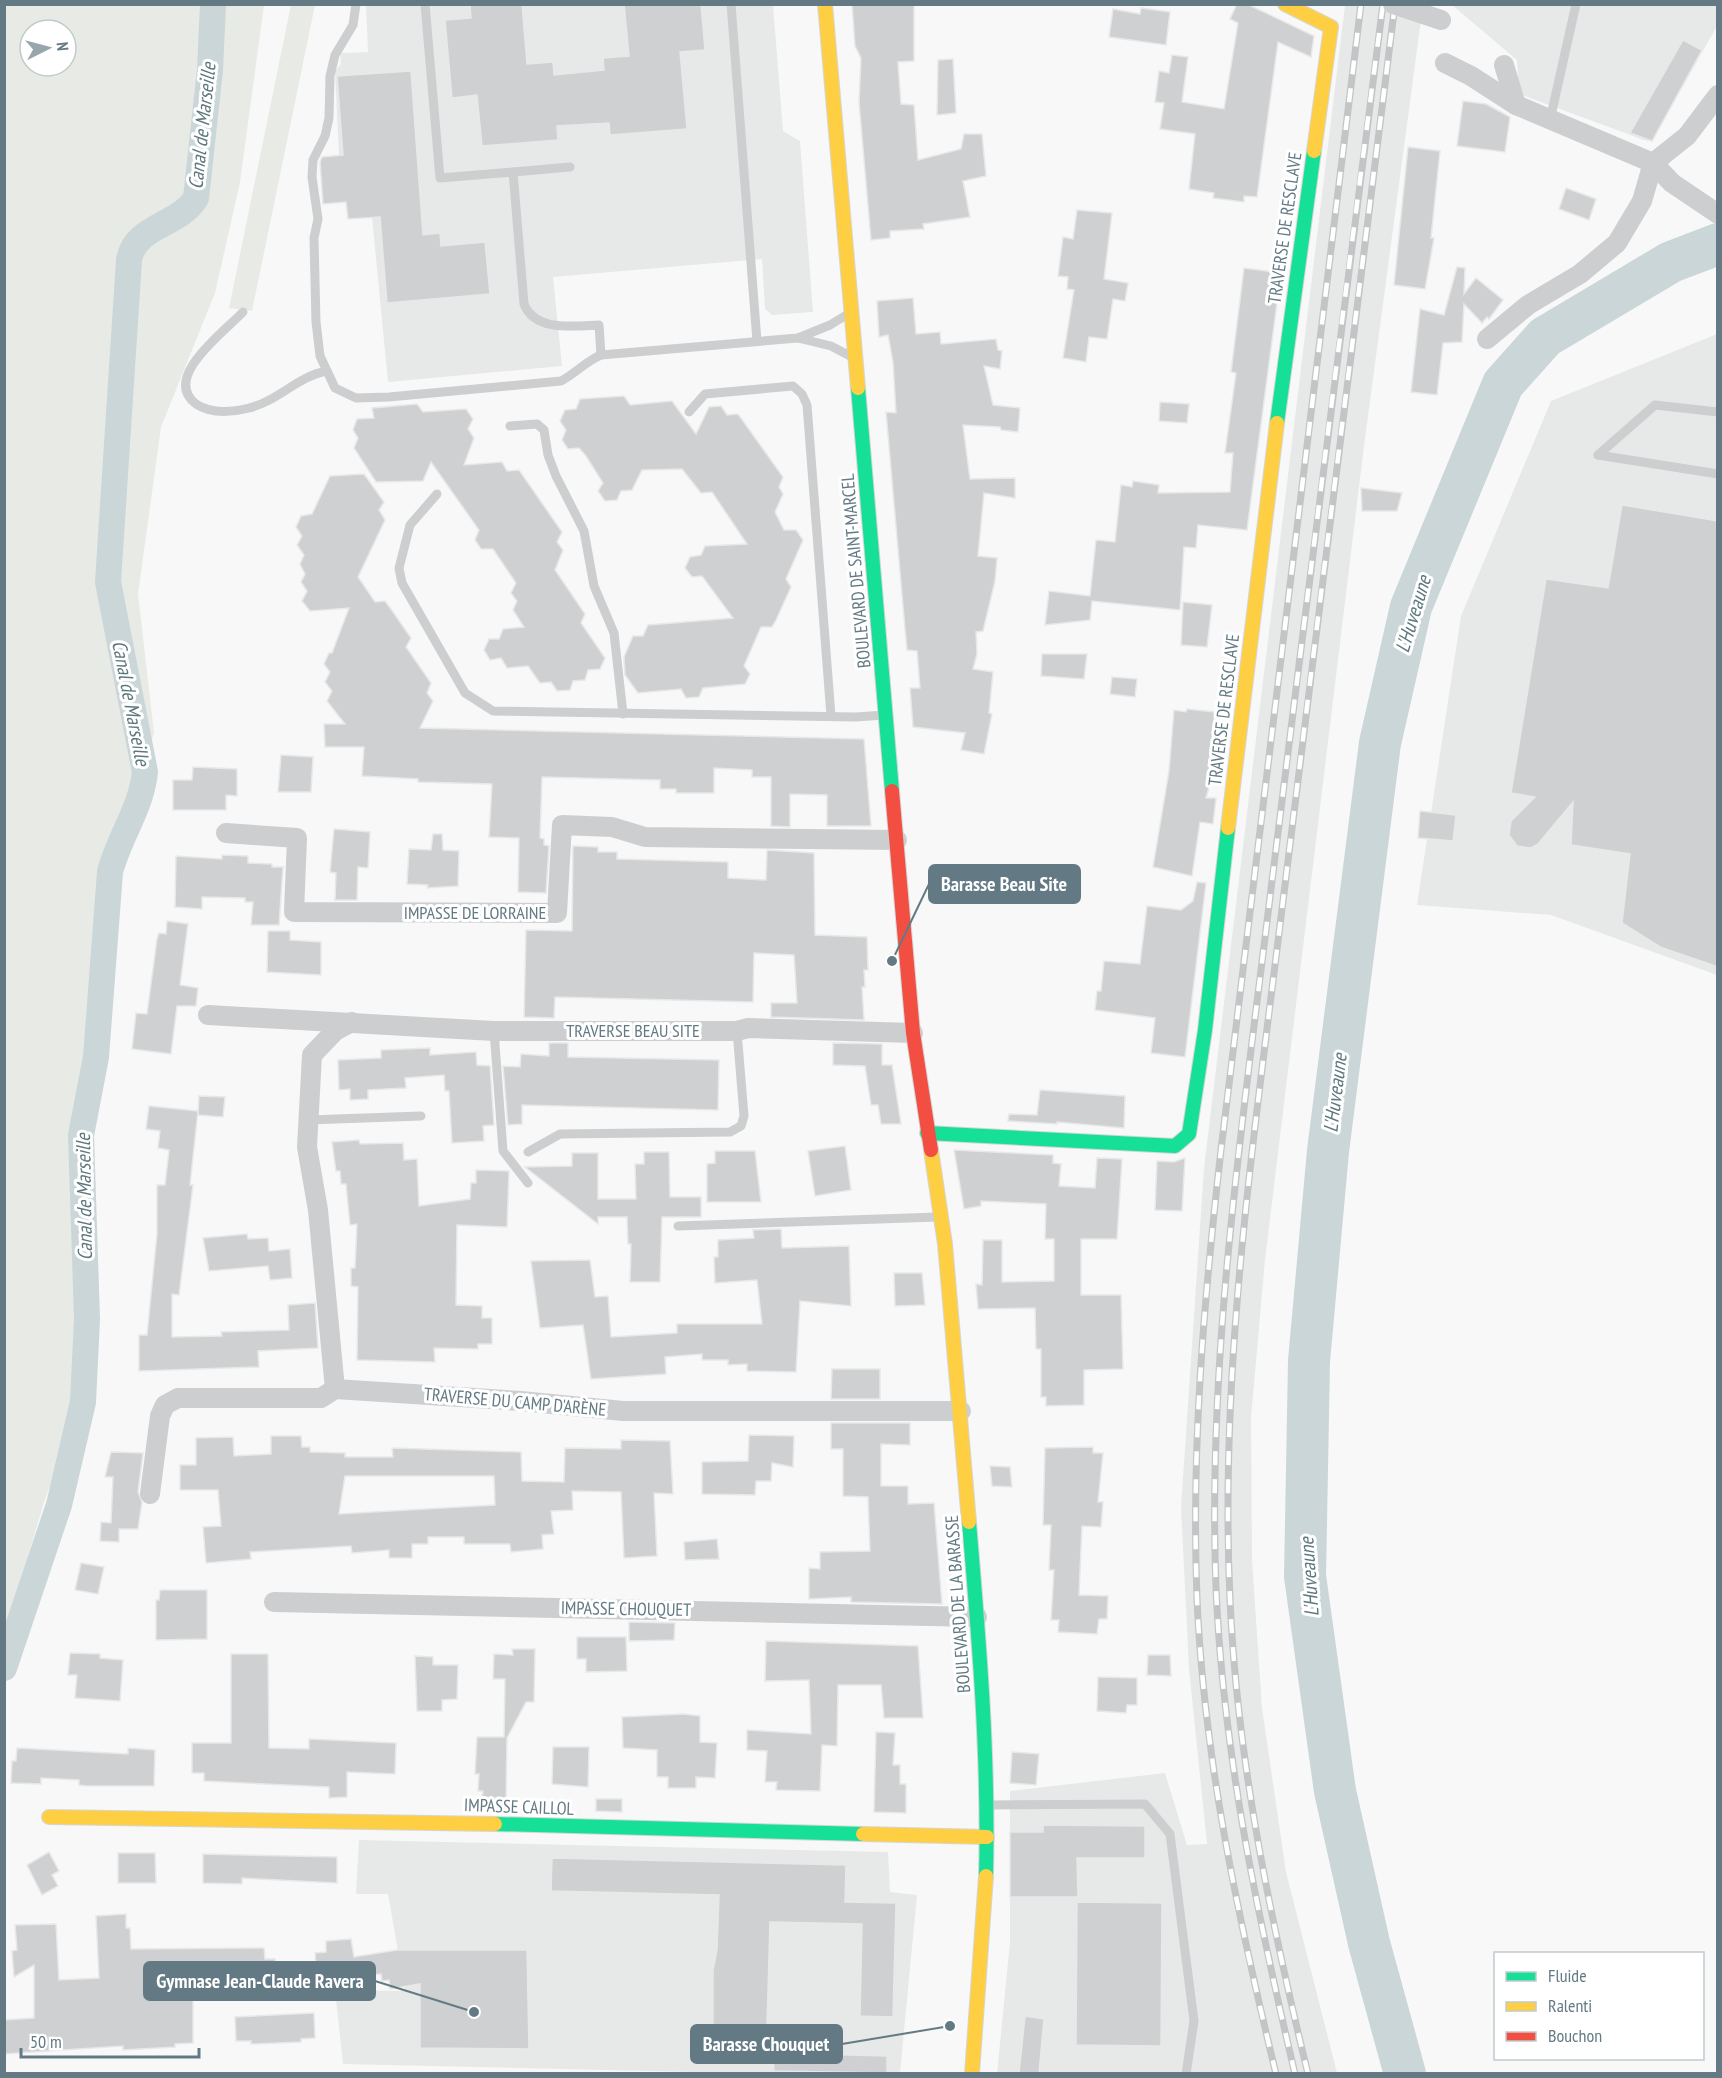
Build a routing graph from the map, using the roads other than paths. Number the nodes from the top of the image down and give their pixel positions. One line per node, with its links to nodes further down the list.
1 (356, 4): 25 (lane)
2 (425, 4): 16 (lane)
3 (730, 4): 22 (lane)
4 (825, 4): 18 (street, BOULEVARD DE SAINT-MARCEL)
5 (1393, 4): 8 (street, bridge)
6 (1576, 4): 13 (lane)
7 (1296, 6): 43 (street, TRAVERSE DE RESCLAVE)
8 (1441, 20)
9 (1445, 63): 12 (street)
10 (1504, 65): 12 (street)
11 (1718, 95): 14 (street)
12 (1516, 105): 13 (street)
13 (1550, 120): 14 (street)
14 (1653, 163): 17 (street); 21 (street)
15 (570, 167): 16 (lane)
16 (513, 172): 23 (lane)
17 (1718, 214)
18 (852, 311): 20 (lane); 24 (street, BOULEVARD DE SAINT-MARCEL)
19 (243, 312): 25 (lane)
20 (798, 338): 22 (lane); 24 (lane)
21 (1487, 339)
22 (758, 341): 23 (lane)
23 (601, 355): 25 (lane)
24 (856, 359): 32 (street, BOULEVARD DE SAINT-MARCEL)
25 (327, 371)
26 (689, 412): 33 (lane)
27 (1718, 412): 29 (lane)
28 (510, 426): 31 (lane)
29 (1718, 474)
30 (437, 494): 31 (lane)
31 (623, 714): 33 (lane)
32 (886, 715): 33 (lane); 35 (street, BOULEVARD DE SAINT-MARCEL)
33 (831, 716)
34 (226, 832): 35 (street, IMPASSE DE LORRAINE)
35 (897, 840): 40 (street, BOULEVARD DE SAINT-MARCEL)
36 (208, 1015): 37 (street, TRAVERSE BEAU SITE)
37 (352, 1022): 38 (street, TRAVERSE BEAU SITE); 42 (street)
38 (494, 1031): 39 (street, TRAVERSE BEAU SITE); 45 (lane)
39 (737, 1031): 40 (street, TRAVERSE BEAU SITE); 44 (lane)
40 (913, 1033): 43 (street, BOULEVARD DE SAINT-MARCEL)
41 (421, 1116): 42 (lane)
42 (308, 1120): 48 (street)
43 (927, 1133): 46 (street, BOULEVARD DE LA BARASSE)
44 (528, 1152)
45 (528, 1183)
46 (940, 1217): 47 (lane); 49 (street, BOULEVARD DE LA BARASSE)
47 (678, 1226)
48 (335, 1389): 49 (street, TRAVERSE DU CAMP D'ARÈNE); 50 (street, TRAVERSE DU CAMP D'ARÈNE)
49 (961, 1411): 52 (street, BOULEVARD DE LA BARASSE)
50 (150, 1494)
51 (274, 1602): 52 (street, IMPASSE CHOUQUET)
52 (977, 1617): 53 (street, BOULEVARD DE LA BARASSE)
53 (988, 1805): 55 (street, BOULEVARD DE LA BARASSE); 57 (lane)
54 (49, 1817): 55 (street, IMPASSE CAILLOL)
55 (987, 1837): 56 (street, BOULEVARD DE LA BARASSE)
56 (972, 2073)
57 (1186, 2073)

